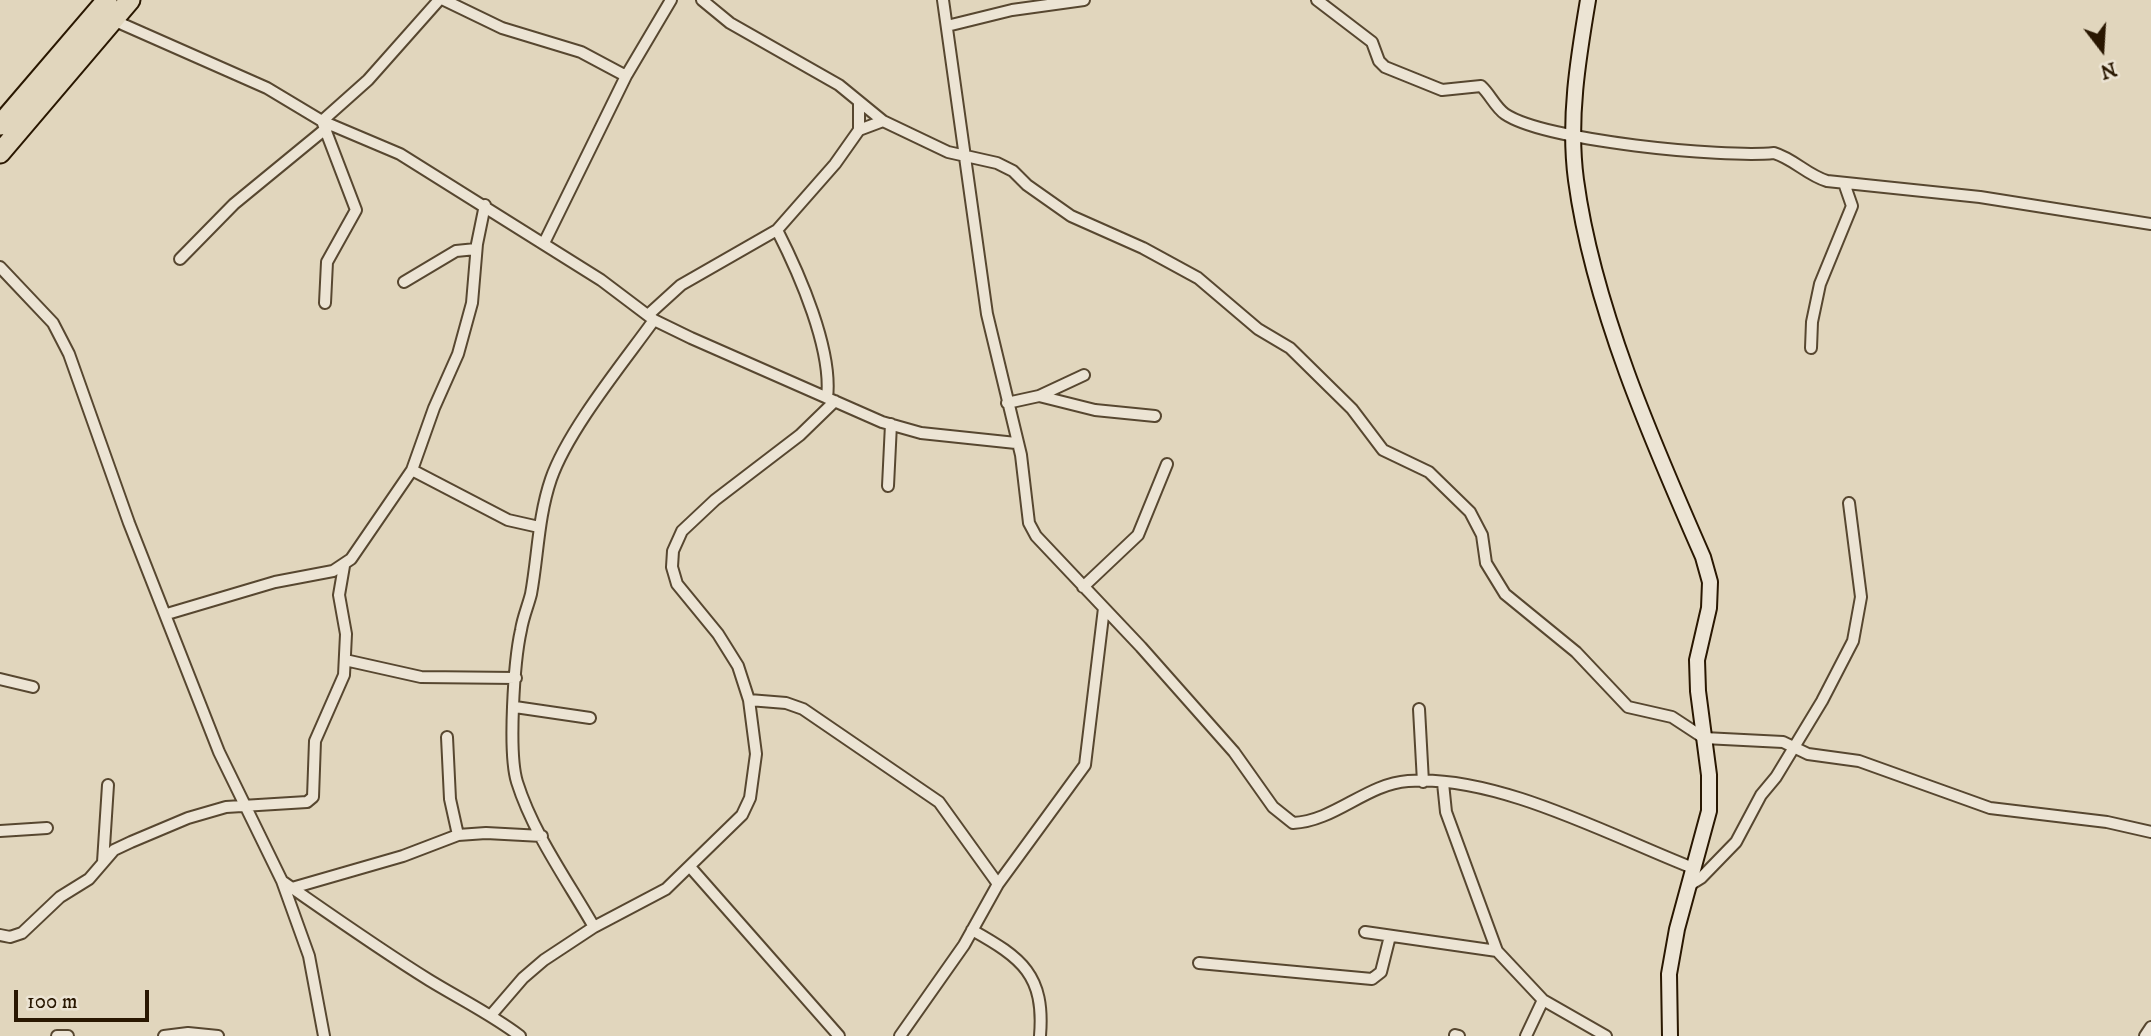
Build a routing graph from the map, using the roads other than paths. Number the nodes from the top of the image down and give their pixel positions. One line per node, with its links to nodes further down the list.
1 (107, 0): 15 (highway)
2 (130, 0): 10 (highway)
3 (441, 0): 12 (street); 16 (street)
4 (671, 0): 12 (street)
5 (702, 0): 13 (street)
6 (943, 0): 11 (street)
7 (1084, 0): 11 (street)
8 (1317, 0): 18 (street)
9 (1588, 0): 18 (street)
10 (113, 20): 16 (street); 19 (highway)
11 (947, 26): 20 (street)
12 (626, 76): 25 (street)
13 (859, 102): 14 (street); 17 (street)
14 (883, 121): 17 (street); 20 (street)
15 (0, 125)
16 (326, 125): 22 (street); 27 (street); 30 (street)
17 (859, 130): 24 (street)
18 (1574, 137): 21 (street); 58 (street)
19 (0, 153)
20 (965, 158): 36 (street); 58 (street)
21 (1844, 183): 23 (street); 32 (street)
22 (485, 205): 25 (street); 26 (street)
23 (2151, 224)
24 (777, 230): 31 (street); 35 (street)
25 (544, 243): 31 (street)
26 (476, 249): 29 (street); 41 (street)
27 (180, 259)
28 (0, 267): 48 (street)
29 (404, 282)
30 (325, 303)
31 (651, 317): 35 (street); 44 (street)
32 (1811, 348)
33 (1084, 375): 34 (street)
34 (1039, 396): 36 (street); 37 (street)
35 (831, 400): 38 (street); 53 (street)
36 (1007, 403): 39 (street)
37 (1155, 416)
38 (891, 424): 39 (street); 42 (street)
39 (1016, 443): 46 (street)
40 (1167, 464): 46 (street)
41 (412, 470): 44 (street); 45 (street)
42 (888, 486)
43 (1849, 503): 59 (street)
44 (539, 527): 50 (street)
45 (344, 566): 48 (street); 49 (street)
46 (1083, 587): 47 (street)
47 (1104, 608): 60 (street); 73 (street)
48 (167, 614): 63 (street)
49 (345, 660): 50 (street); 63 (street)
50 (516, 678): 54 (street)
51 (0, 679): 52 (street)
52 (33, 687)
53 (749, 699): 70 (street); 73 (street)
54 (515, 707): 56 (street); 68 (street)
55 (1419, 709): 60 (street)
56 (590, 718)
57 (447, 737): 67 (street)
58 (1704, 738): 59 (street); 71 (street)
59 (1795, 747): 66 (street); 74 (street)
60 (1423, 782): 61 (street)
61 (1443, 783): 71 (street); 80 (street)
62 (108, 785): 69 (street)
63 (242, 804): 69 (street); 72 (street)
64 (47, 828): 65 (street)
65 (0, 831)
66 (2151, 832)
67 (458, 835): 68 (street); 72 (street)
68 (542, 836): 75 (street)
69 (103, 862): 78 (street)
70 (691, 868): 75 (street); 91 (street)
71 (1693, 868): 74 (street)
72 (287, 884): 83 (street); 89 (street)
73 (998, 884): 76 (street)
74 (1688, 886): 96 (street)
75 (594, 927): 83 (street)
76 (972, 930): 92 (street); 93 (street)
77 (1365, 932): 79 (street)
78 (0, 935)
79 (1390, 936): 80 (street); 81 (street)
80 (1497, 951): 82 (street)
81 (1199, 962)
82 (1543, 1000): 94 (street); 95 (street)
83 (492, 1014): 90 (street)
84 (2151, 1027): 97 (street)
85 (57, 1036): 86 (street)
86 (68, 1036)
87 (164, 1036): 88 (street)
88 (218, 1036)
89 (324, 1036)
90 (520, 1036)
91 (839, 1036)
92 (900, 1036)
93 (1040, 1036)
94 (1526, 1036)
95 (1606, 1036)
96 (1670, 1036)
97 (2145, 1036)

